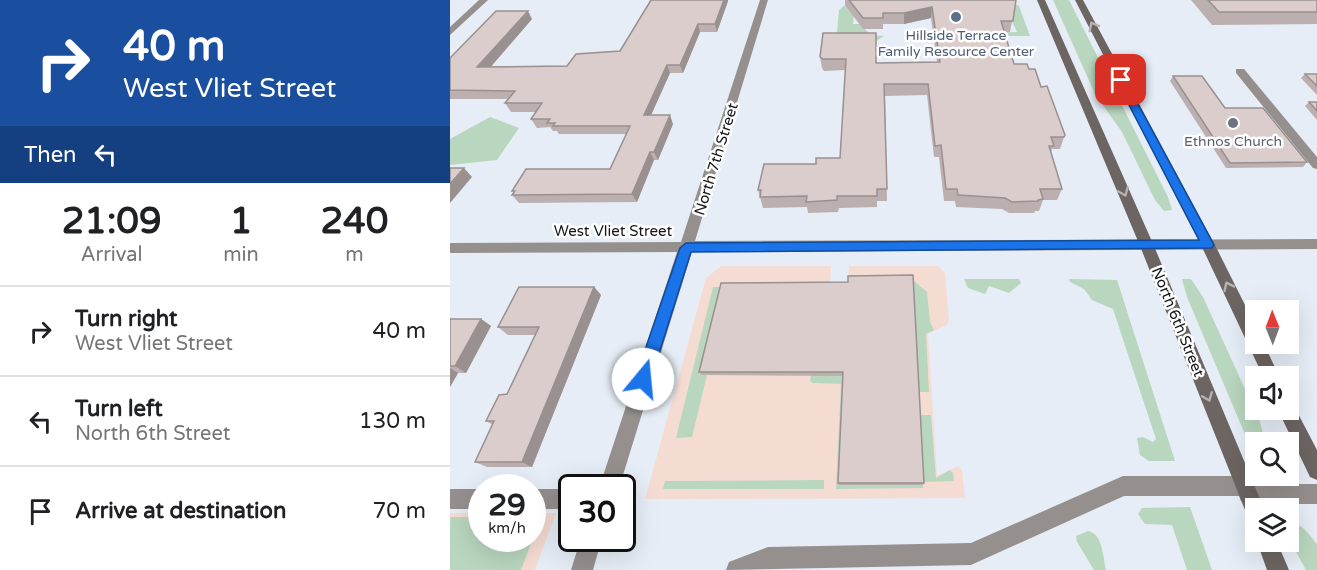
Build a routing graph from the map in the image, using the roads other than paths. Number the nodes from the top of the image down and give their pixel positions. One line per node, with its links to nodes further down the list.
1 (483, 0): 5 (street)
2 (764, 0): 12 (street, North 7th Street)
3 (1041, 0): 10 (main road, North 6th Street, one-way to 10)
4 (1079, 0): 9 (main road, one-way to 4)
5 (450, 32)
6 (1240, 71): 7 (street)
7 (1317, 165)
8 (1317, 244): 9 (street, West Vliet Street)
9 (1208, 245): 10 (street, West Vliet Street); 13 (main road, one-way to 9)
10 (1147, 246): 12 (street, West Vliet Street); 17 (main road, North 6th Street, one-way to 17)
11 (450, 248): 12 (street, West Vliet Street)
12 (686, 248): 16 (street, North 7th Street)
13 (1266, 366)
14 (1292, 420): 15 (main road)
15 (1317, 470)
16 (613, 474)
17 (1246, 490): 18 (street); 19 (main road, North 6th Street); 25 (street)
18 (1317, 494)
19 (1249, 498)
20 (450, 499): 21 (street)
21 (468, 499)
22 (588, 552): 24 (street)
23 (1271, 552): 26 (main road)
24 (582, 570)
25 (737, 570)
26 (1278, 570)

